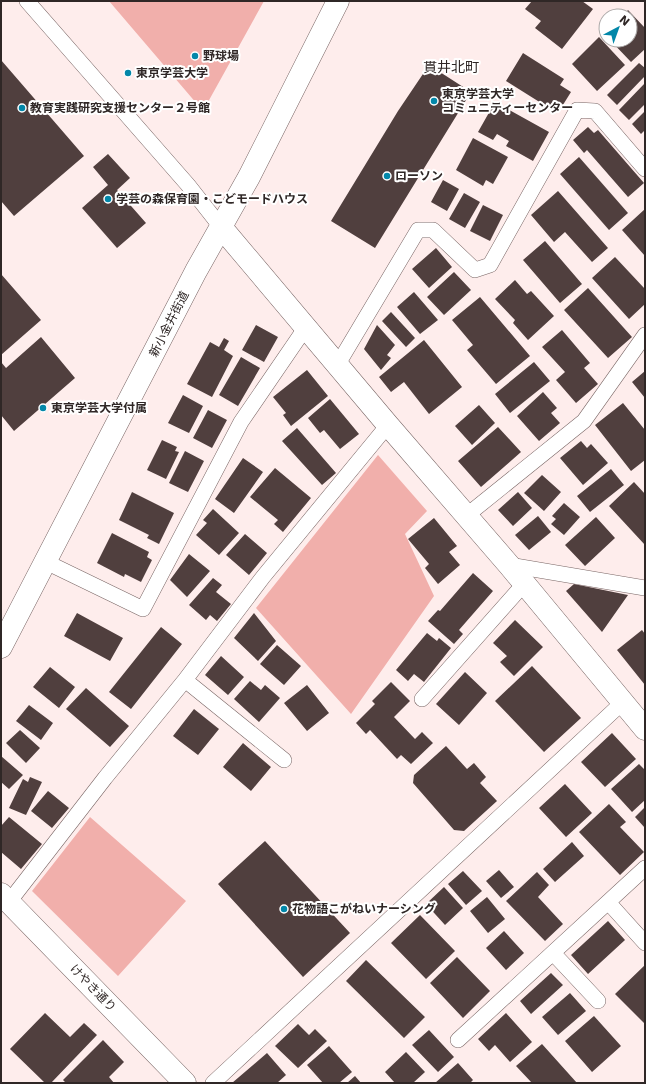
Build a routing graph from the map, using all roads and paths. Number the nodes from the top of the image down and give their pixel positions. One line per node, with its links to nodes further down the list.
1 (27, 1): 4 (lane)
2 (338, 1): 4 (street, 新小金井街道)
3 (645, 169): 7 (lane)
4 (221, 227): 5 (street); 10 (street, 新小金井街道)
5 (306, 327): 7 (street); 10 (lane)
6 (645, 334): 9 (lane)
7 (338, 364): 8 (street)
8 (388, 425): 9 (street); 15 (lane)
9 (466, 516): 11 (street)
10 (46, 562): 14 (street, 新小金井街道)
11 (509, 565): 12 (street); 13 (lane)
12 (524, 584): 16 (lane); 17 (street)
13 (645, 588)
14 (1, 647)
15 (186, 680): 19 (lane); 21 (lane)
16 (422, 700)
17 (622, 703): 18 (street); 28 (lane)
18 (645, 729)
19 (284, 760)
20 (645, 868): 22 (lane)
21 (5, 898): 27 (street, けやき通り)
22 (608, 902): 23 (lane); 24 (lane)
23 (645, 943)
24 (553, 953): 25 (lane); 26 (lane)
25 (598, 1001)
26 (458, 1040)
27 (185, 1083)
28 (213, 1083)

